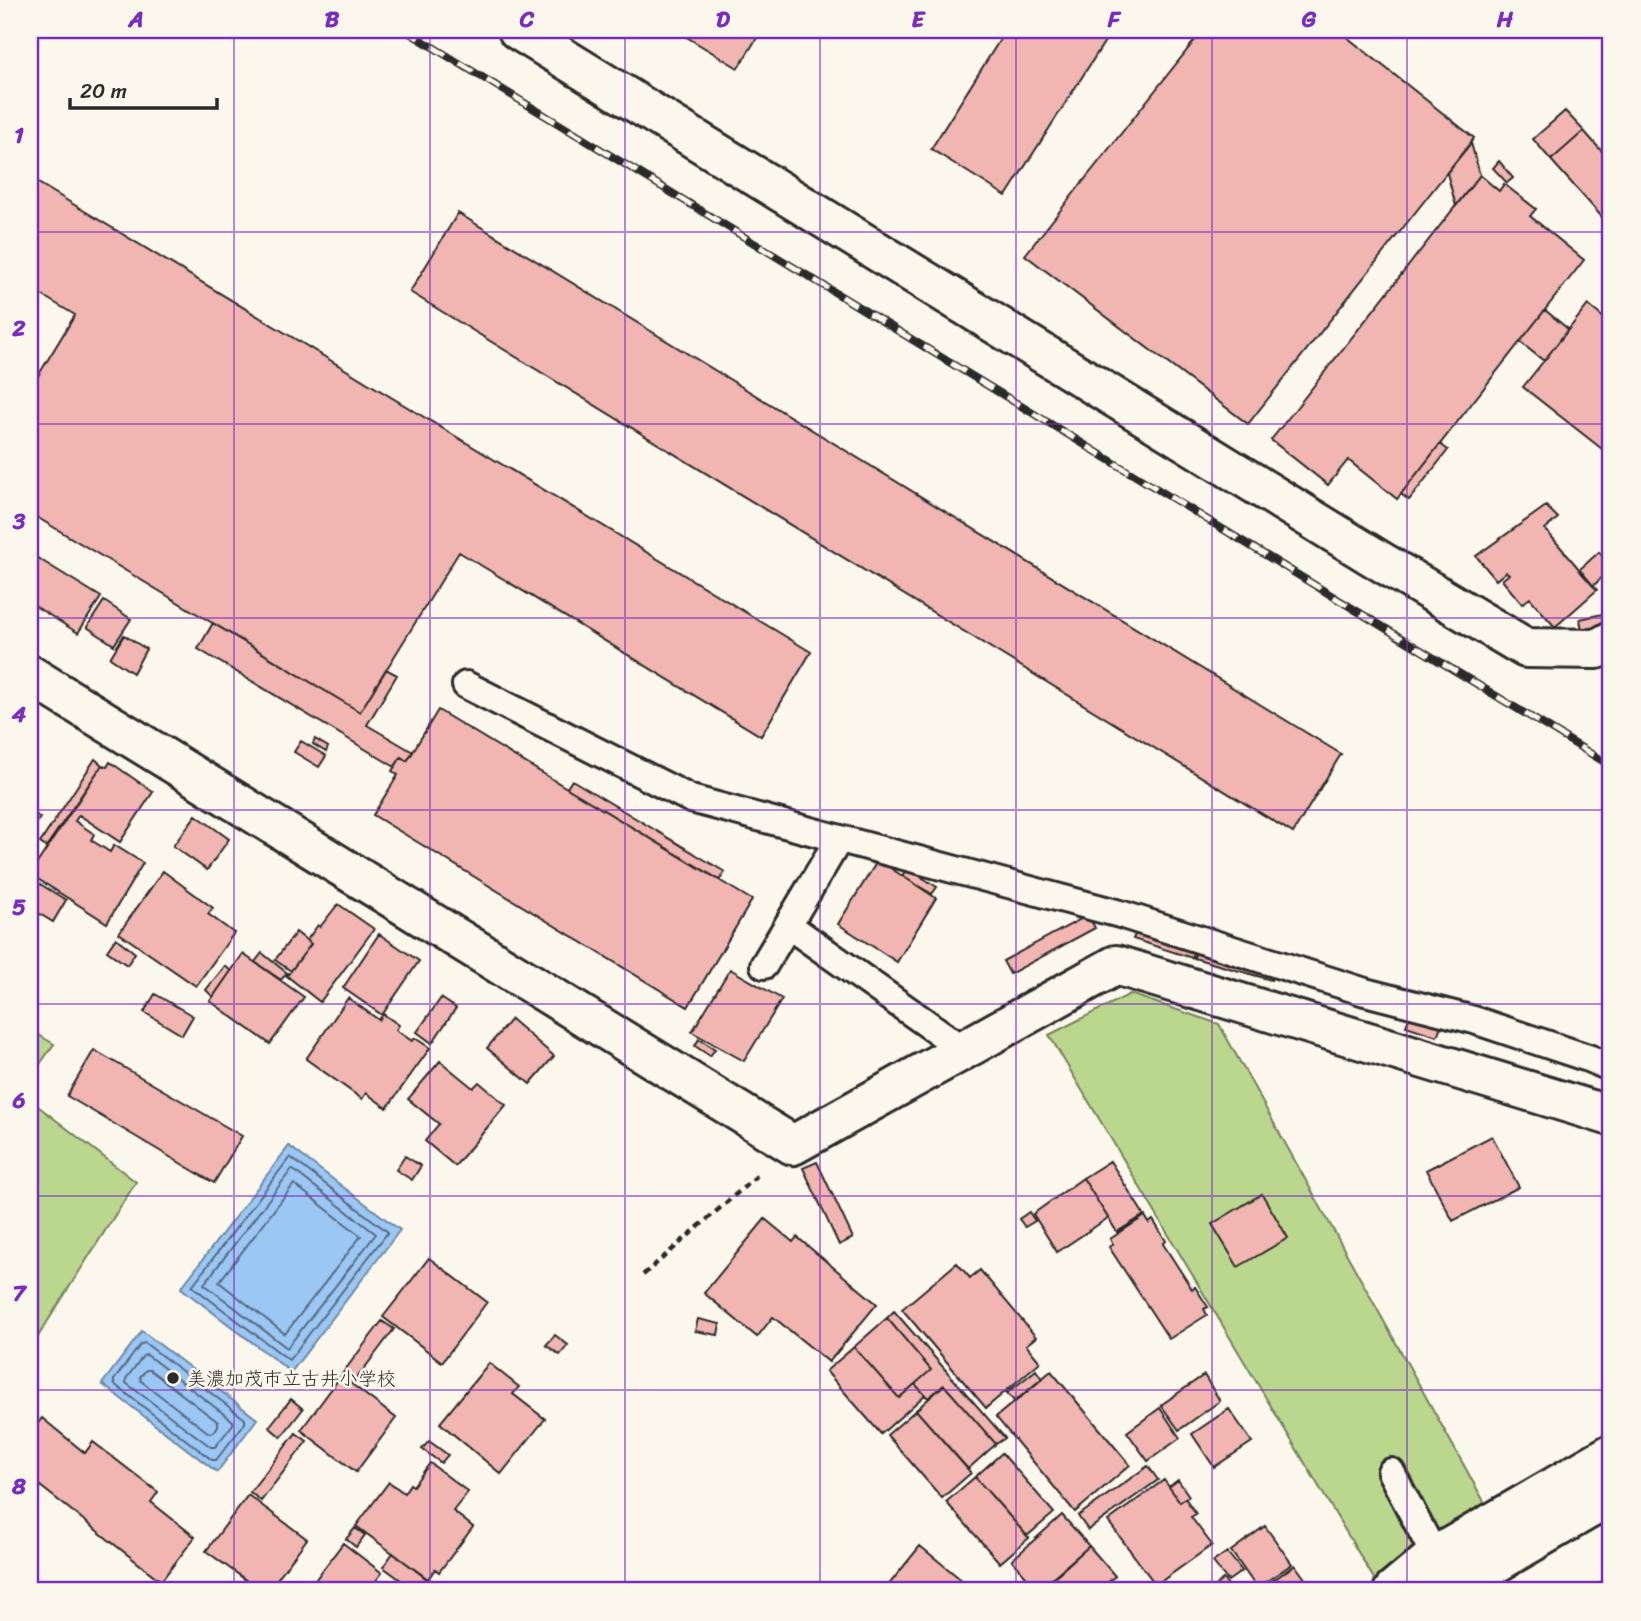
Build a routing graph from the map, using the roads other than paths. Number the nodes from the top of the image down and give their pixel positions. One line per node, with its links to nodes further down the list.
1 (518, 30): 2 (street)
2 (1611, 641)
3 (30, 675): 8 (street)
4 (466, 685): 5 (lane)
5 (839, 839): 6 (lane); 9 (lane)
6 (788, 925): 7 (lane); 8 (lane)
7 (764, 965)
8 (964, 1050): 10 (street)
9 (1611, 1068)
10 (1611, 1116)
11 (1611, 1454): 14 (street)
12 (1391, 1472): 14 (lane)
13 (1611, 1496): 16 (street)
14 (1435, 1556): 15 (street)
15 (1394, 1591)
16 (1448, 1591)

